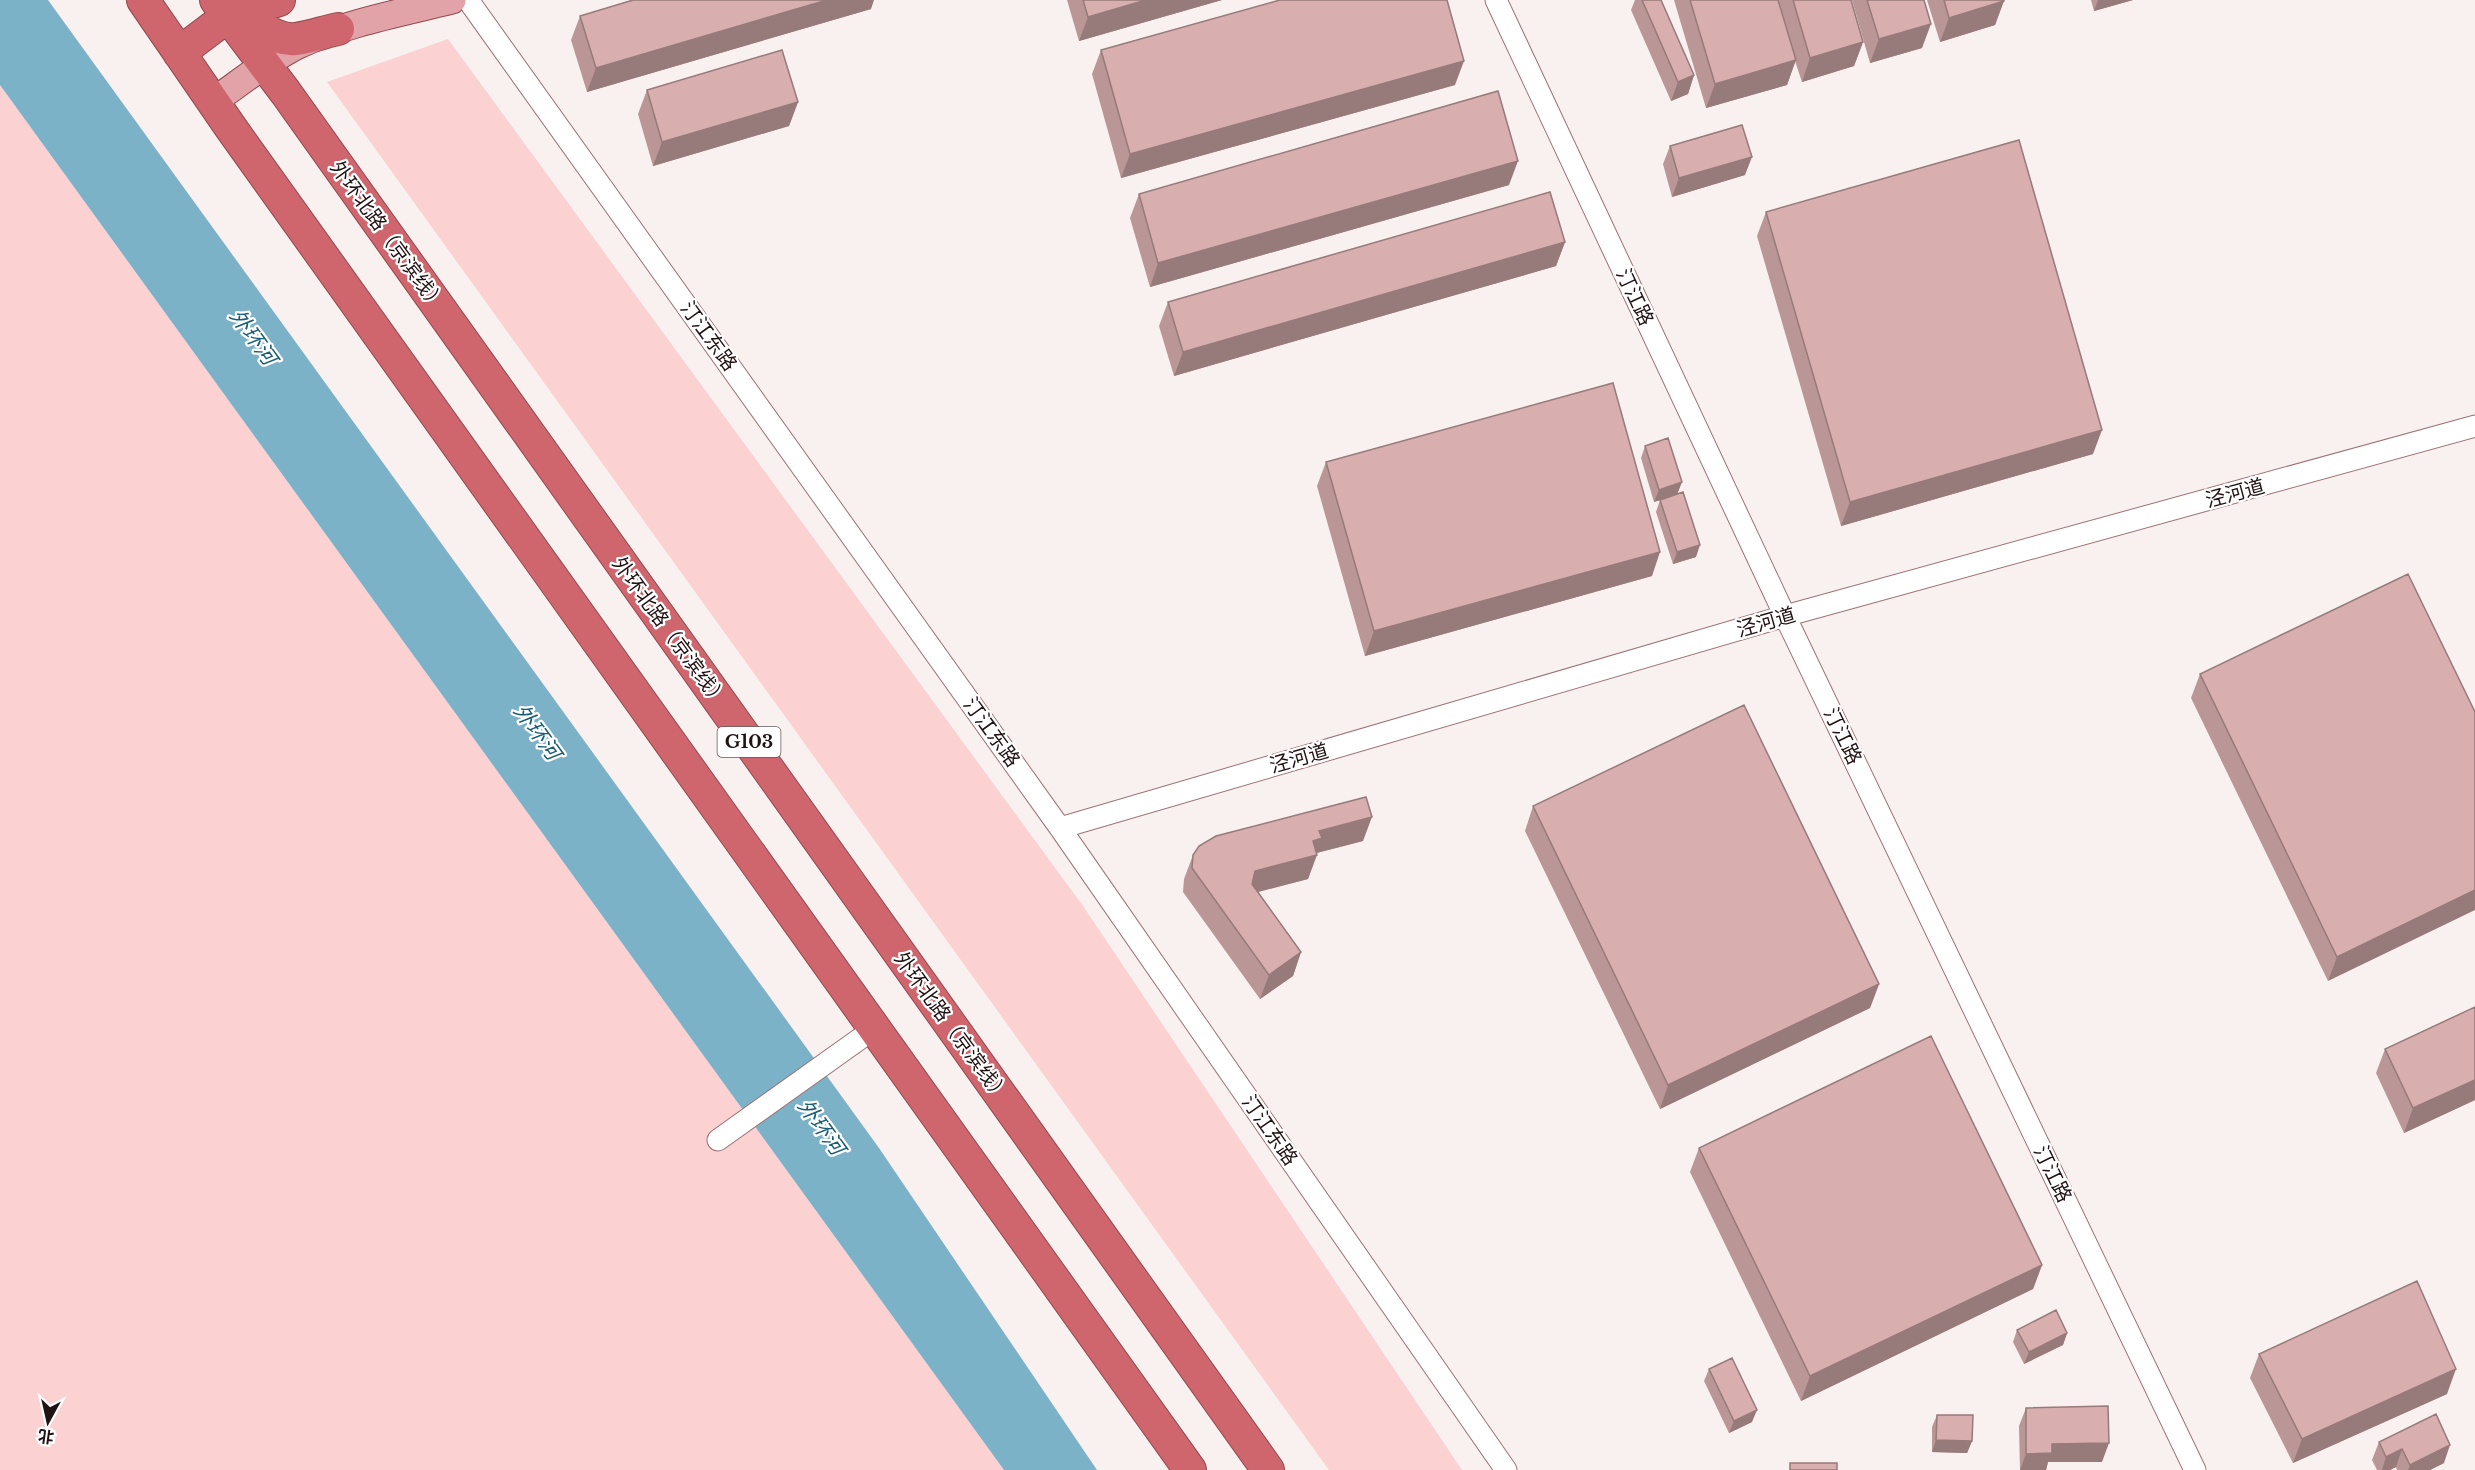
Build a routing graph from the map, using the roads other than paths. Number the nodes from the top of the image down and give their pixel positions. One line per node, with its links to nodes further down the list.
1 (143, 0): 8 (highway)
2 (279, 0): 6 (highway)
3 (452, 0): 7 (main road)
4 (468, 0): 13 (street, 汀江东路)
5 (1496, 0): 12 (street, 汀江路)
6 (234, 6): 7 (highway); 8 (highway); 9 (highway, 外环北路（京滨线） / G103)
7 (338, 29): 9 (main road)
8 (179, 53): 10 (highway)
9 (263, 65): 10 (main road); 17 (highway, 外环北路（京滨线） / G103)
10 (214, 101): 14 (highway)
11 (2475, 426): 12 (street, 泾河道)
12 (1785, 616): 13 (street, 泾河道); 19 (street, 汀江路)
13 (1060, 828): 18 (street, 汀江东路)
14 (875, 1028): 15 (street); 16 (highway)
15 (718, 1140)
16 (1190, 1470)
17 (1268, 1470)
18 (1506, 1470)
19 (2195, 1470)

